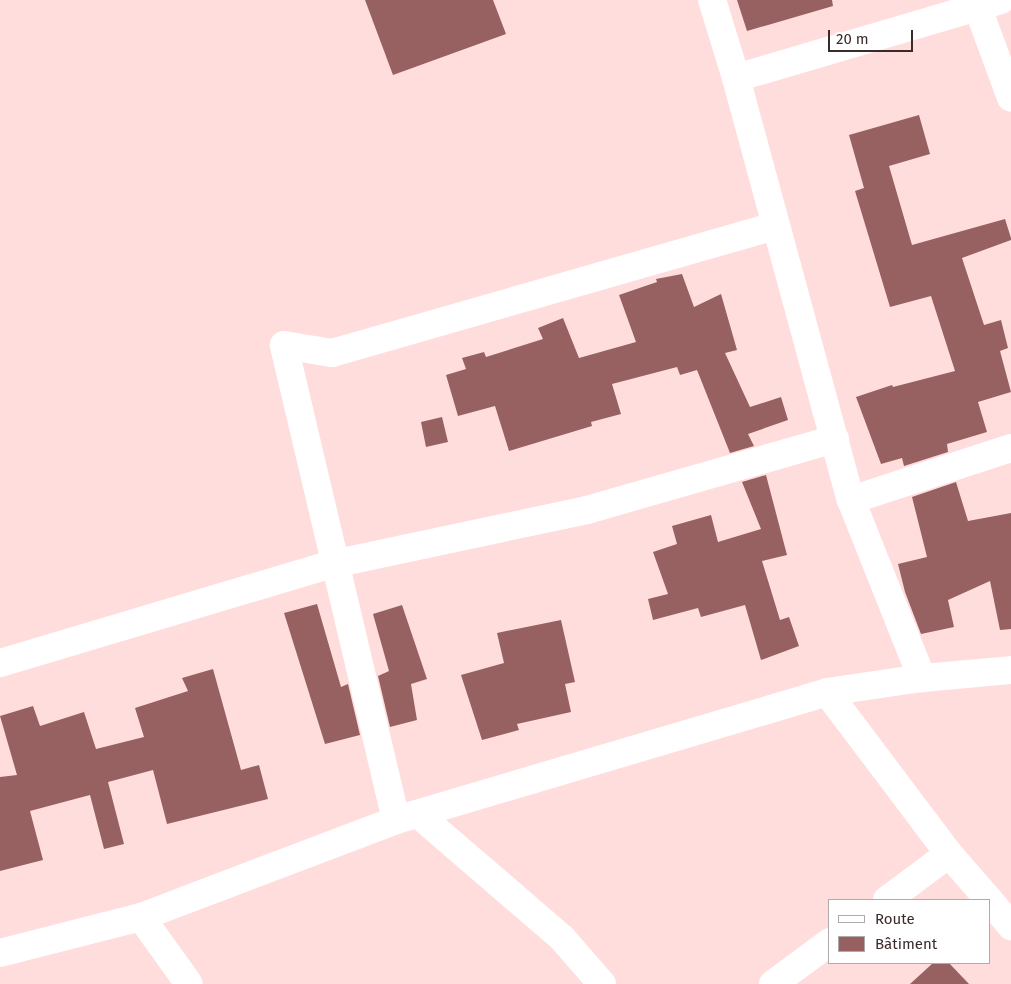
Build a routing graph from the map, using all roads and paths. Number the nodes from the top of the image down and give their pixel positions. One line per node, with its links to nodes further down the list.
1 (712, 0): 3 (street)
2 (984, 2): 3 (street); 4 (street)
3 (736, 78): 5 (street)
4 (1011, 98)
5 (776, 226): 6 (street); 9 (street)
6 (835, 439): 8 (street); 9 (street)
7 (1011, 448): 8 (street)
8 (851, 500): 12 (street)
9 (333, 564): 10 (street); 14 (street)
10 (0, 663)
11 (1011, 670): 12 (street)
12 (922, 678): 13 (street)
13 (827, 692): 14 (street); 15 (street)
14 (407, 817): 19 (street); 24 (street)
15 (949, 854): 16 (street); 17 (street)
16 (887, 899)
17 (987, 899)
18 (991, 903): 20 (street)
19 (141, 917): 22 (street); 23 (street)
20 (1011, 926)
21 (828, 943): 25 (street)
22 (0, 953)
23 (189, 984)
24 (602, 984)
25 (773, 984)

